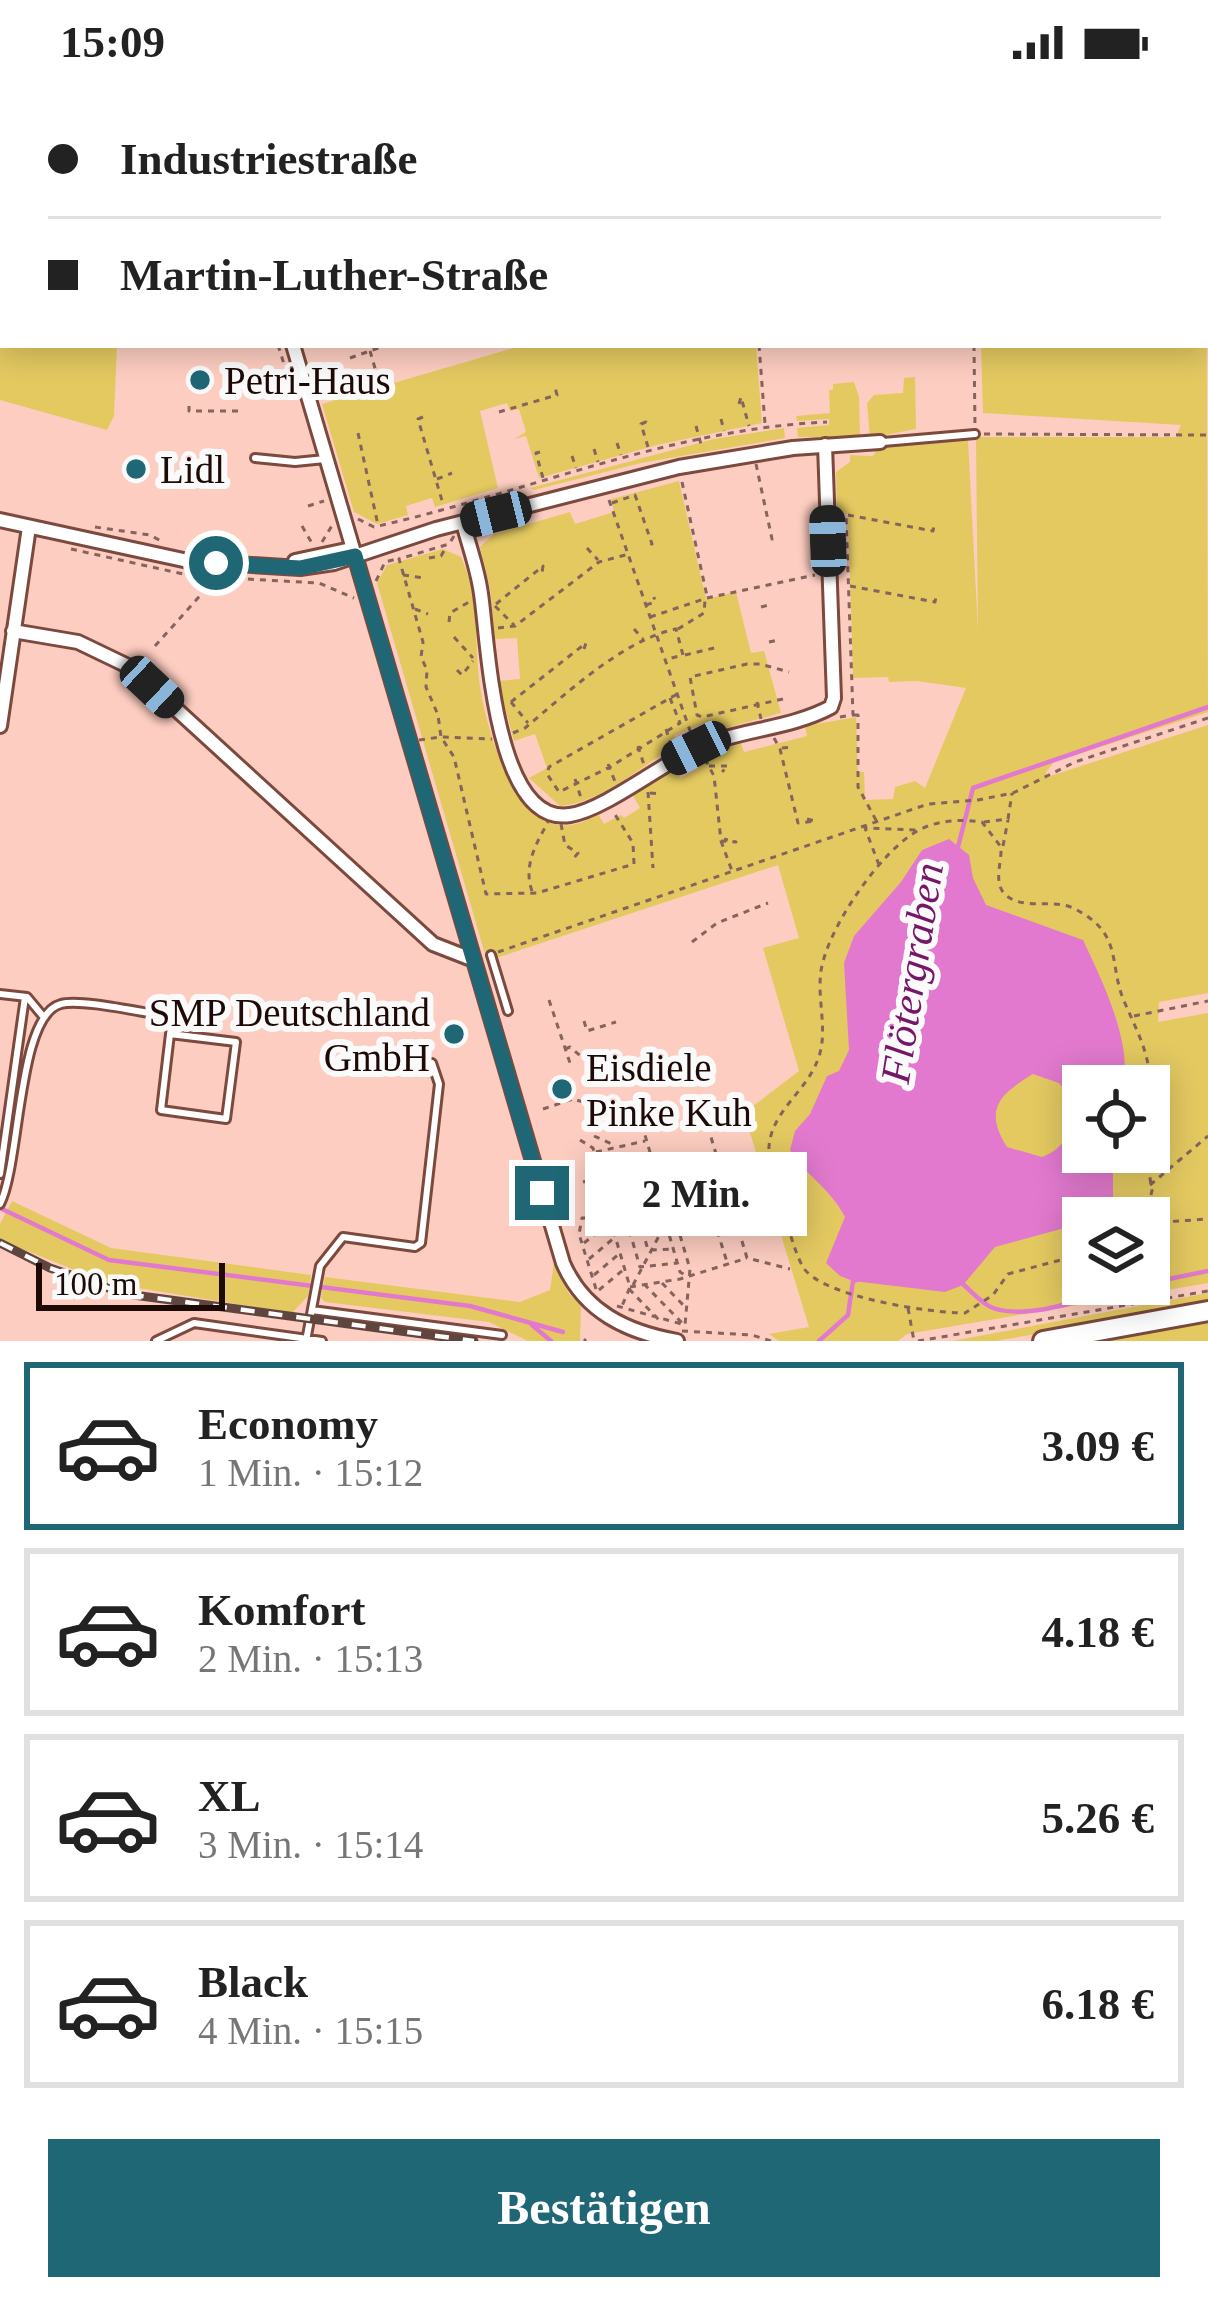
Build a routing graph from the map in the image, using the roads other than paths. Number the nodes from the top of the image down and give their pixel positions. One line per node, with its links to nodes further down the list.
1 (293, 348): 6 (street)
2 (975, 434): 3 (lane)
3 (880, 442): 4 (street)
4 (825, 446): 8 (street); 8 (street)
5 (255, 458): 6 (lane)
6 (325, 459): 11 (street)
7 (0, 520): 9 (street)
8 (463, 523): 10 (street)
9 (29, 527): 11 (street); 12 (street)
10 (411, 537): 11 (street); 11 (street)
11 (354, 552): 15 (street)
12 (14, 631): 13 (street); 15 (street)
13 (0, 726)
14 (491, 955): 18 (lane)
15 (474, 960): 32 (street)
16 (0, 994): 17 (lane)
17 (25, 997): 19 (lane); 23 (lane)
18 (508, 1011)
19 (43, 1016): 20 (lane); 25 (lane)
20 (170, 1034): 20 (lane)
21 (433, 1063): 26 (lane)
22 (0, 1098): 23 (lane)
23 (10, 1100): 24 (lane)
24 (0, 1174)
25 (2, 1200)
26 (312, 1310): 28 (lane); 29 (lane)
27 (1208, 1311): 33 (main road)
28 (502, 1335)
29 (306, 1340): 30 (lane); 31 (lane)
30 (156, 1341)
31 (322, 1341)
32 (677, 1341)
33 (1043, 1341)

